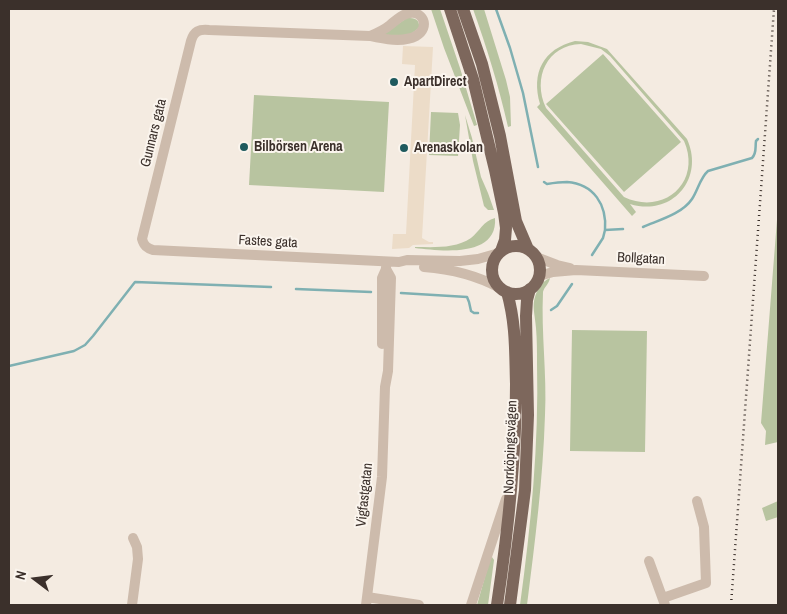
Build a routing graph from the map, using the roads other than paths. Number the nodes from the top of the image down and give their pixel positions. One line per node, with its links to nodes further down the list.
1 (450, 9): 5 (main road)
2 (463, 9): 6 (main road)
3 (370, 36): 3 (street); 4 (street, Gunnars gata)
4 (142, 239): 8 (street, Fastes gata)
5 (500, 252): 6 (main road); 7 (street, Fastes gata); 12 (main road)
6 (532, 253): 9 (street, Bollgatan); 10 (main road)
7 (399, 262): 8 (street, Fastes gata); 12 (street, Fastes gata)
8 (386, 265): 18 (street, Vigfastgatan)
9 (576, 270): 10 (street, Bollgatan); 11 (street, Bollgatan)
10 (539, 276): 13 (main road)
11 (704, 276)
12 (500, 286): 13 (main road); 14 (main road, Norrköpingsvägen)
13 (530, 289): 24 (main road, Norrköpingsvägen)
14 (512, 482): 22 (street); 23 (main road, Norrköpingsvägen)
15 (697, 501): 19 (street)
16 (133, 538): 20 (street)
17 (649, 561): 19 (street)
18 (366, 601): 21 (street)
19 (664, 602)
20 (132, 605)
21 (419, 605)
22 (471, 605)
23 (497, 605)
24 (510, 605)

